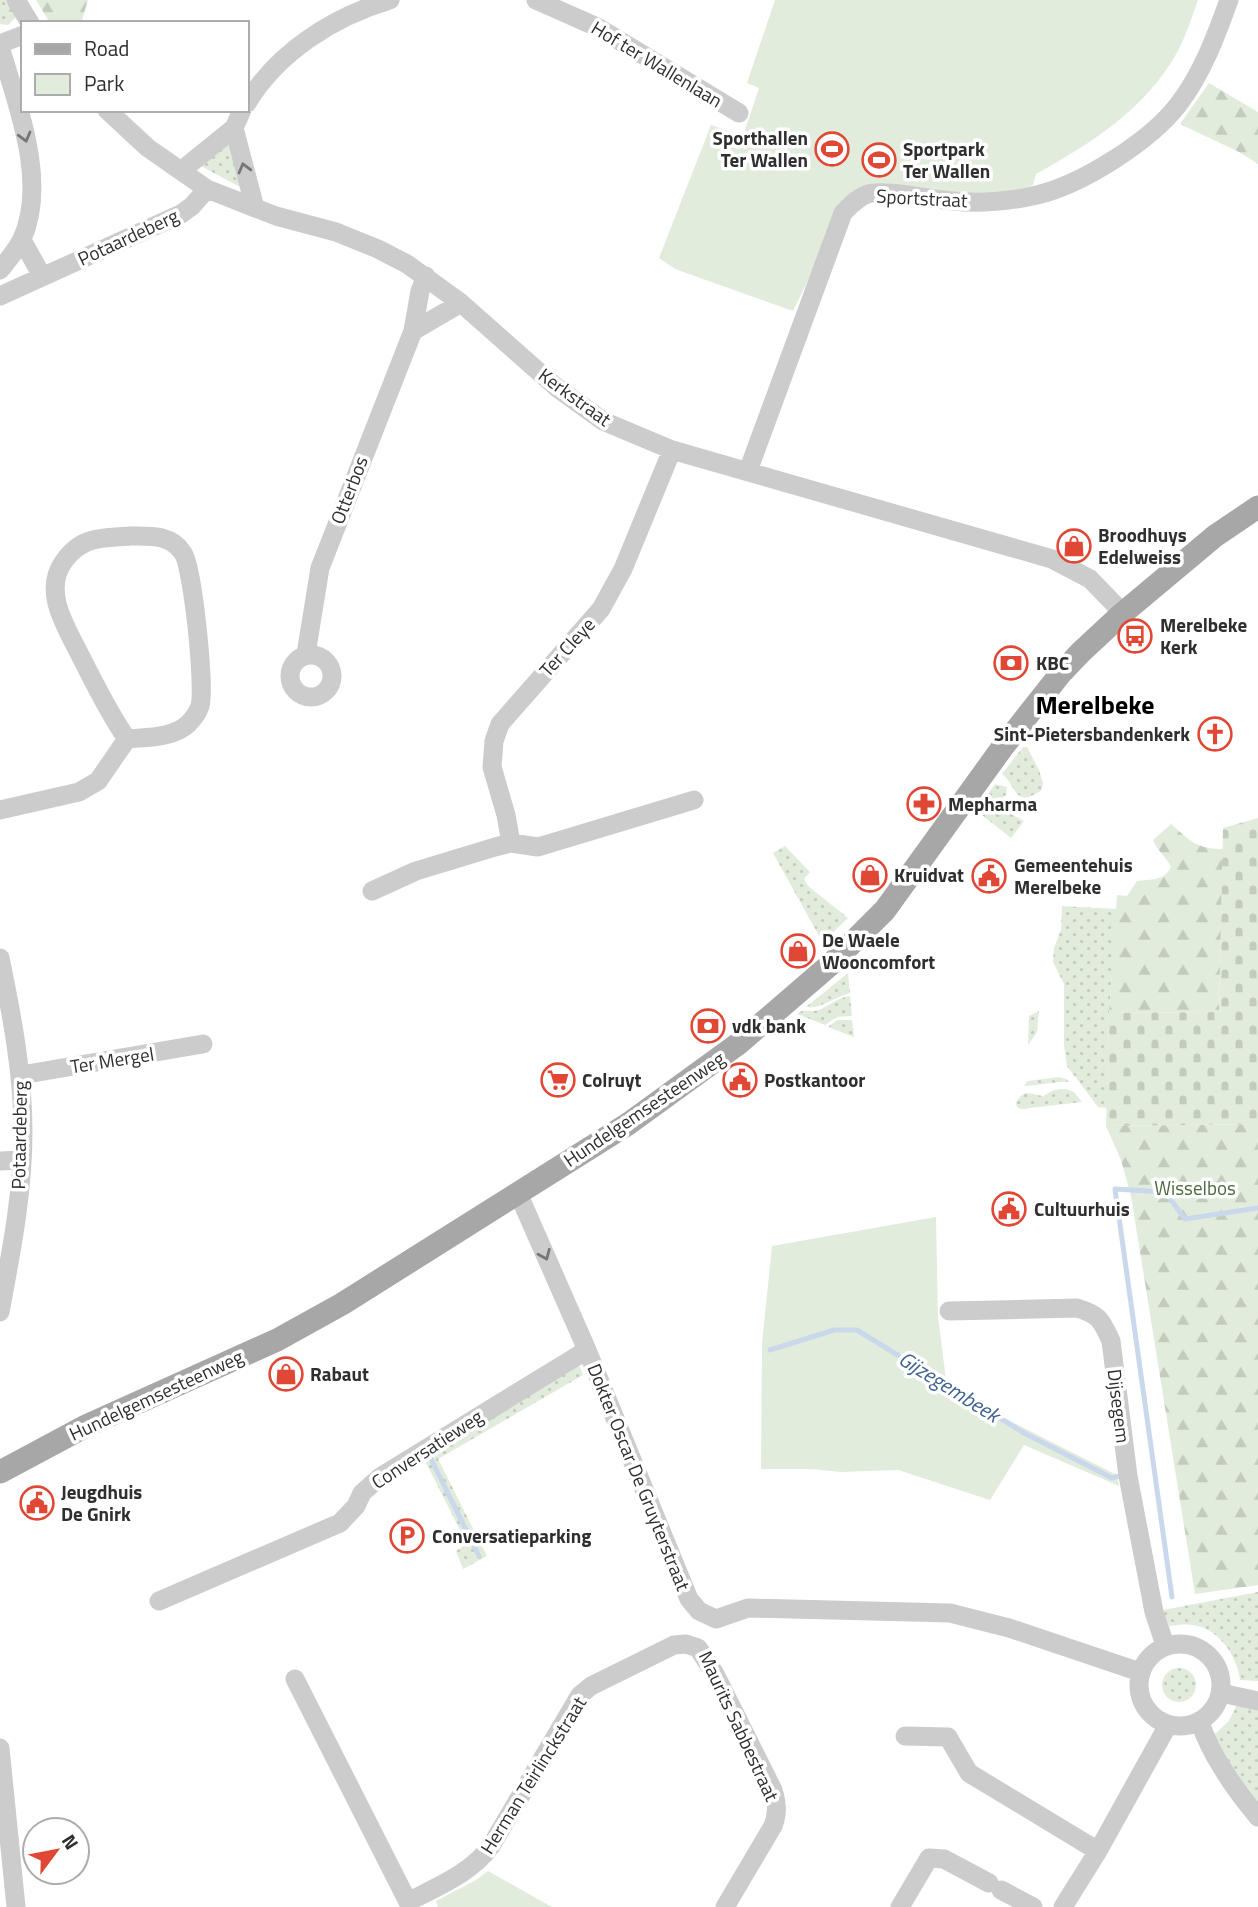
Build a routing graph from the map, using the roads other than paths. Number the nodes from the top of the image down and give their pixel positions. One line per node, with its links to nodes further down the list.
1 (16, 0): 5 (street)
2 (390, 0): 8 (street)
3 (536, 0): 11 (street, Hof ter Wallenlaan)
4 (1229, 0): 24 (street, Sportstraat)
5 (29, 21)
6 (21, 36): 7 (street)
7 (0, 46): 16 (street, one-way to 16)
8 (248, 102)
9 (109, 112): 13 (street, Kerkstraat)
10 (241, 112): 12 (street)
11 (739, 113)
12 (234, 128): 13 (street); 15 (street, one-way to 12)
13 (181, 171): 14 (street, Kerkstraat)
14 (207, 189): 15 (street, Kerkstraat); 18 (street, Potaardeberg)
15 (255, 208): 19 (street, Kerkstraat)
16 (22, 240): 17 (street); 18 (street)
17 (0, 270)
18 (42, 276): 20 (street, Potaardeberg)
19 (426, 276): 21 (street, Kerkstraat); 22 (street, Otterbos)
20 (0, 296)
21 (461, 303): 22 (street); 23 (street, Kerkstraat)
22 (413, 331): 27 (street, Otterbos)
23 (671, 450): 24 (street, Kerkstraat); 31 (street, Ter Cleye)
24 (748, 471): 26 (street, Kerkstraat)
25 (1258, 507): 26 (main road, Hundelgemsesteenweg)
26 (1123, 612): 38 (main road, Hundelgemsesteenweg)
27 (306, 654)
28 (127, 739): 28 (street); 30 (street)
29 (694, 800): 31 (street)
30 (0, 810)
31 (511, 843): 32 (street)
32 (372, 891)
33 (0, 958): 35 (street, Potaardeberg)
34 (202, 1044): 35 (street, Ter Mergel)
35 (21, 1075): 36 (street, Potaardeberg)
36 (22, 1160): 37 (street); 40 (street, Potaardeberg)
37 (0, 1161)
38 (518, 1193): 41 (street, Dokter Oscar De Gruyterstraat, one-way to 41); 42 (main road, Hundelgemsesteenweg)
39 (949, 1311): 45 (street, Dijsegem)
40 (0, 1312)
41 (587, 1350): 43 (street, Conversatieweg); 44 (street, Dokter Oscar De Gruyterstraat)
42 (0, 1472)
43 (159, 1601)
44 (716, 1619): 46 (street, Maurits Sabbestraat); 47 (street)
45 (1166, 1645): 47 (street); 49 (street)
46 (698, 1648): 48 (street, Herman Teirlinckstraat); 60 (street, Maurits Sabbestraat)
47 (1140, 1672): 52 (street)
48 (295, 1679)
49 (1221, 1693): 50 (street); 51 (street)
50 (1258, 1701)
51 (1200, 1722): 52 (street); 55 (street)
52 (1168, 1725): 56 (street)
53 (905, 1736): 56 (street)
54 (0, 1748): 59 (street)
55 (1258, 1817)
56 (1098, 1850): 63 (street)
57 (0, 1903): 58 (street)
58 (5, 1907)
59 (16, 1907)
60 (725, 1907)
61 (900, 1907): 62 (street)
62 (1033, 1907)
63 (1063, 1907)

